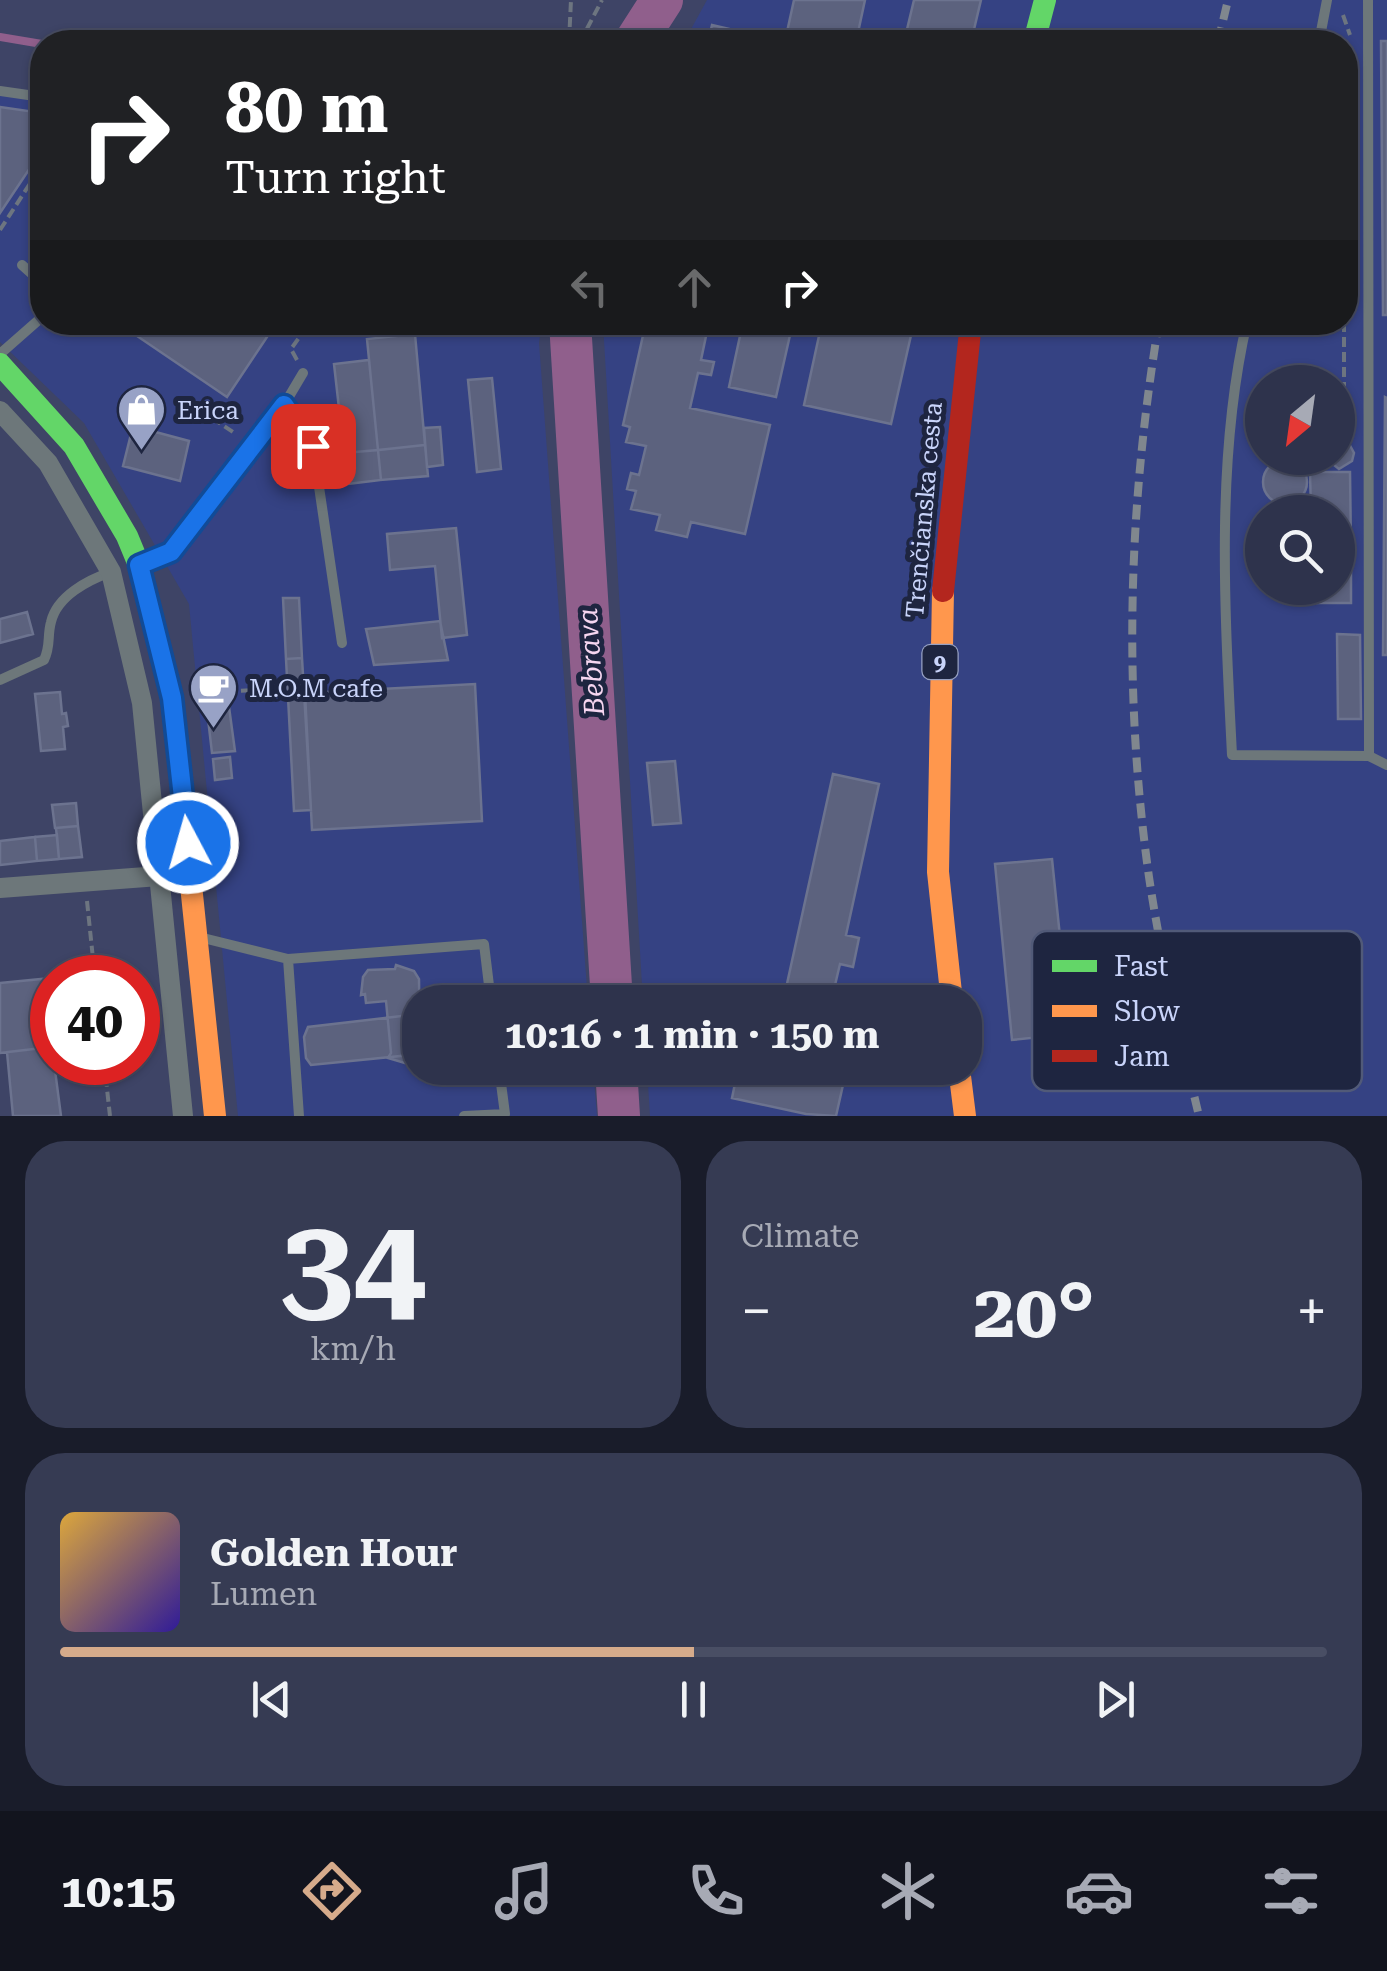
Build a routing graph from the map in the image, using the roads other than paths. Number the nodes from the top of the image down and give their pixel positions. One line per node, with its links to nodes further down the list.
1 (1045, 0): 4 (street)
2 (1368, 0): 22 (lane)
3 (1332, 1): 5 (lane)
4 (1037, 30)
5 (1323, 30)
6 (0, 91): 7 (lane)
7 (30, 95)
8 (22, 265): 9 (lane)
9 (30, 272)
10 (30, 328): 13 (lane)
11 (970, 335): 30 (street, Trenčianska cesta / 9)
12 (1244, 335): 22 (lane)
13 (0, 354)
14 (0, 364): 18 (street)
15 (303, 373): 16 (lane)
16 (284, 405): 18 (lane); 20 (lane)
17 (0, 411): 19 (street)
18 (139, 565): 26 (street)
19 (111, 572): 21 (lane); 24 (street)
20 (342, 643)
21 (0, 680)
22 (1369, 756): 23 (lane)
23 (1387, 765)
24 (159, 876): 25 (street); 27 (street)
25 (0, 888)
26 (199, 946): 27 (street); 28 (lane); 34 (street)
27 (168, 958): 33 (street)
28 (288, 959): 29 (lane); 35 (lane)
29 (489, 985)
30 (950, 985)
31 (501, 1085): 36 (lane)
32 (962, 1085): 37 (street)
33 (183, 1116)
34 (214, 1116)
35 (299, 1116)
36 (464, 1116)
37 (965, 1116)

